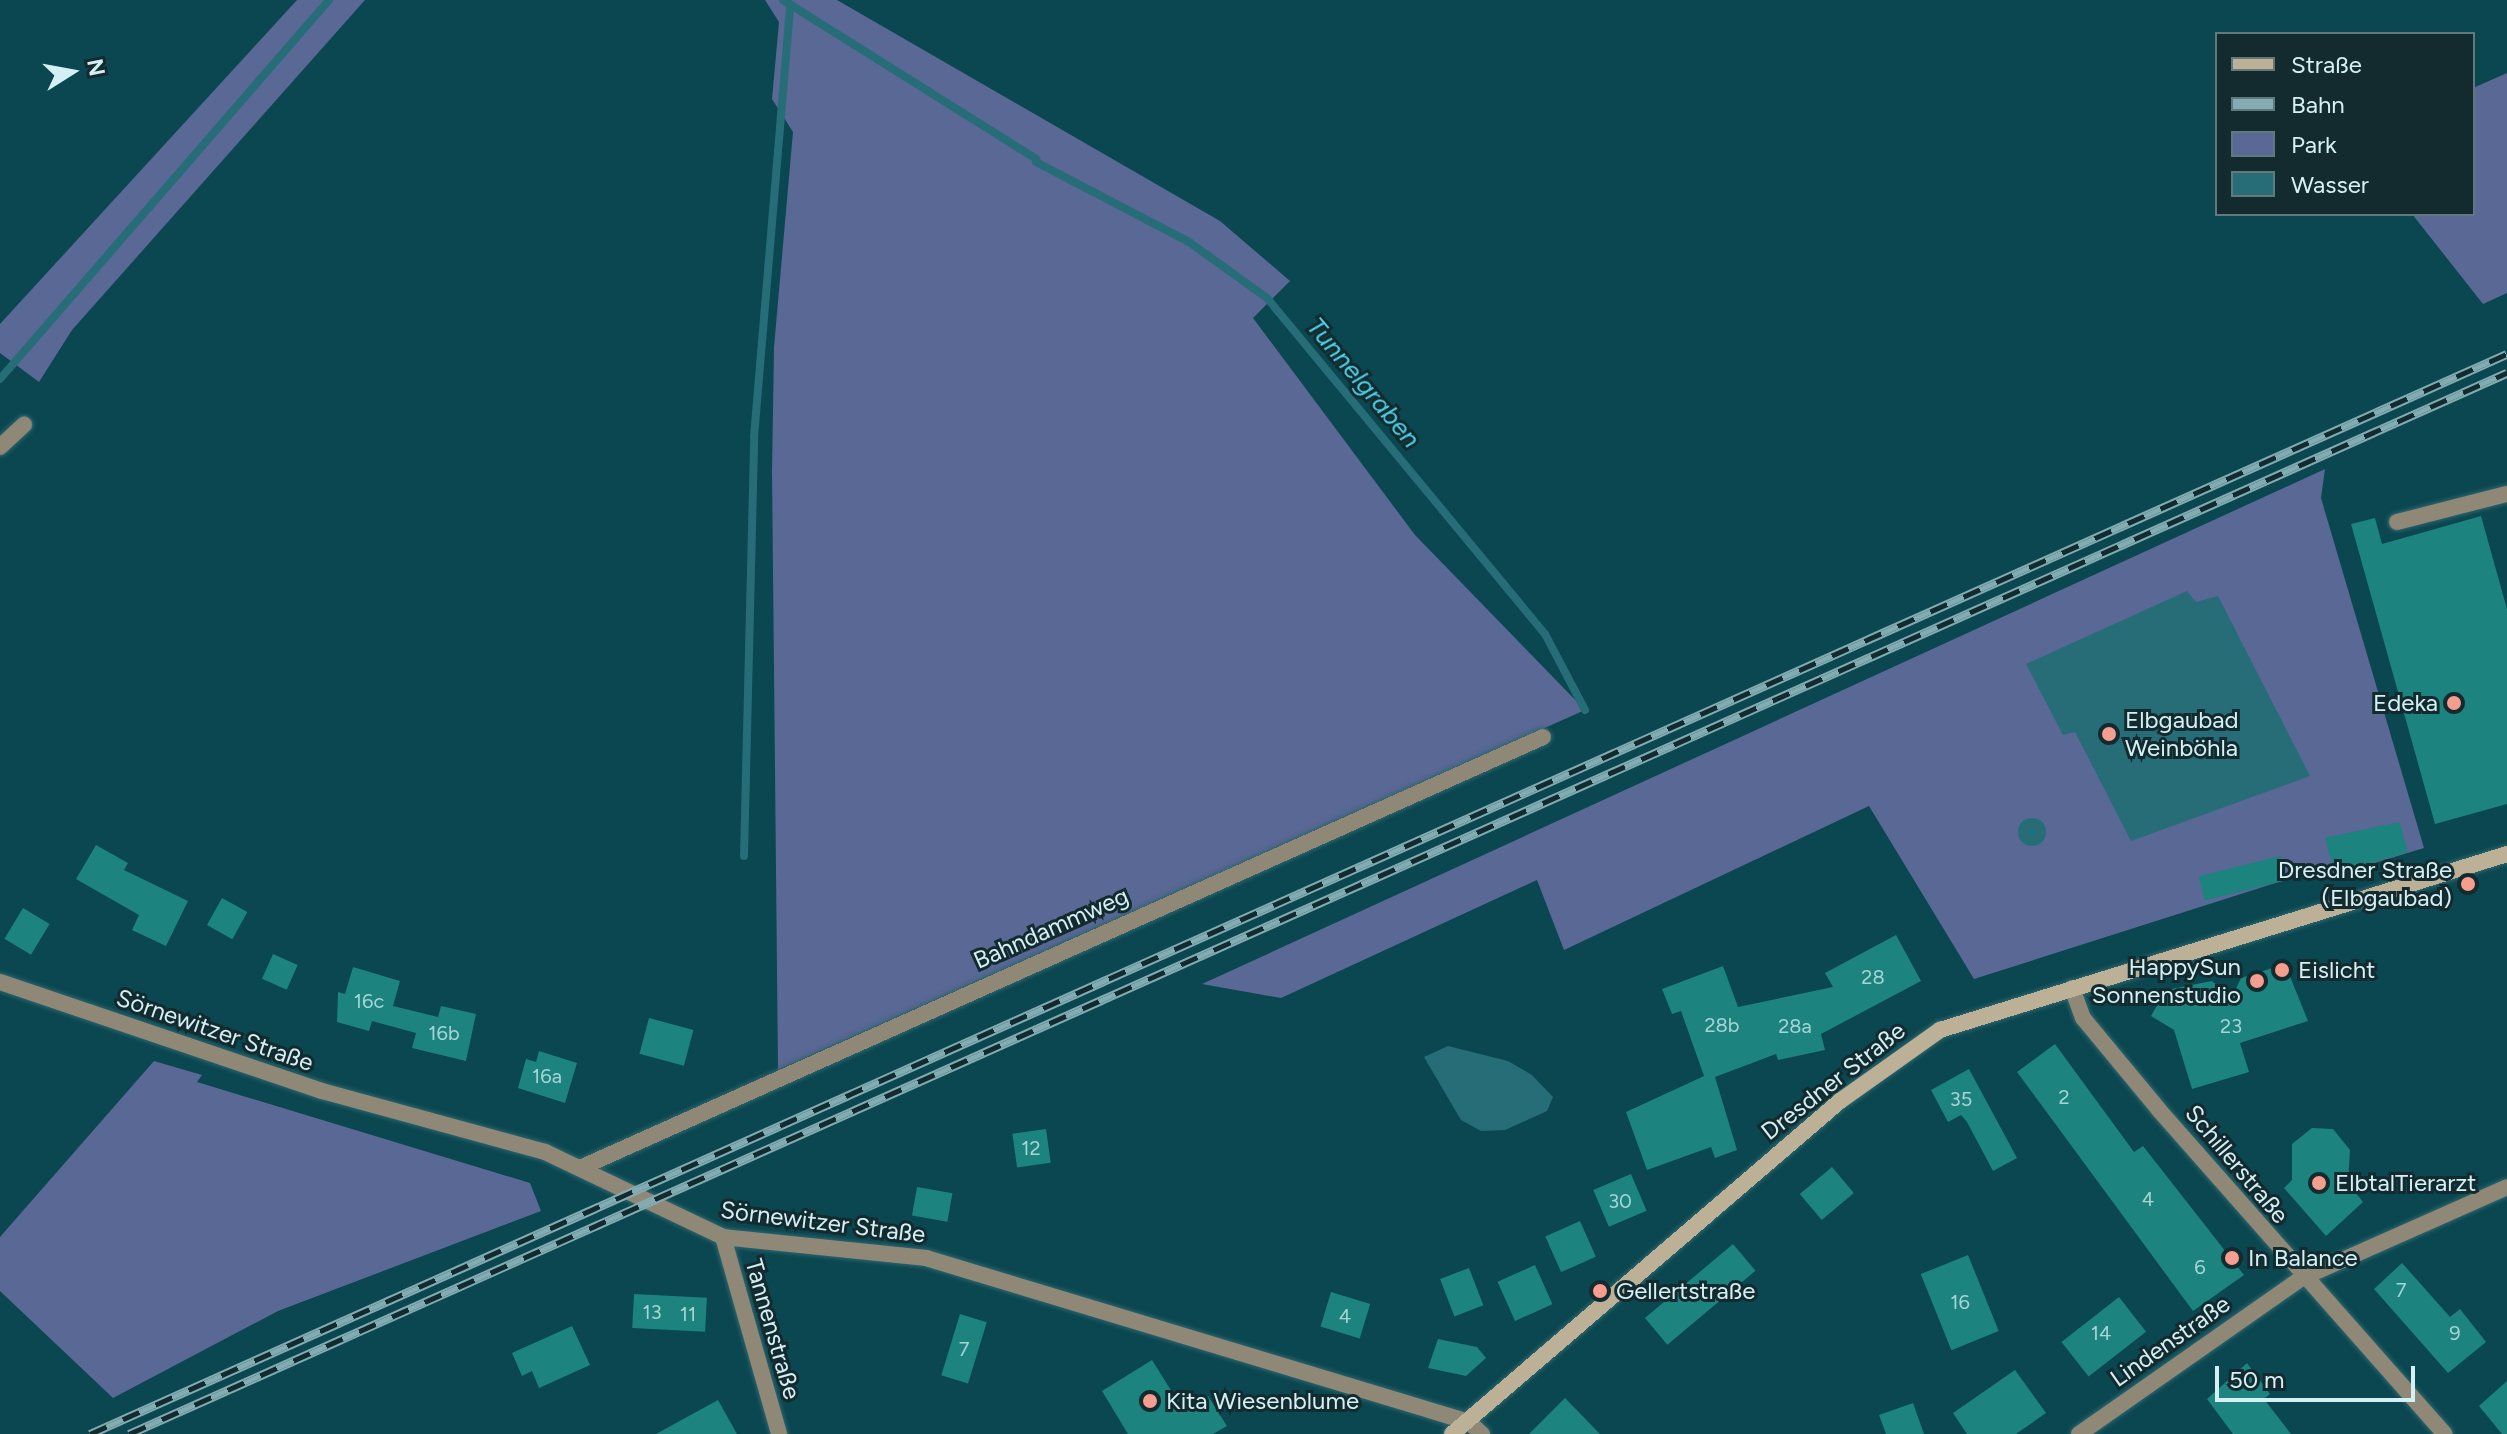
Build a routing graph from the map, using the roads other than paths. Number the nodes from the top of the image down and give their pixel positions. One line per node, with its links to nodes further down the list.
1 (24, 425): 2 (street)
2 (0, 447)
3 (2507, 494): 4 (street)
4 (2397, 522)
5 (1543, 737): 9 (street, Bahndammweg)
6 (2507, 854): 8 (main road, Dresdner Straße)
7 (0, 982): 9 (street, Sörnewitzer Straße)
8 (2072, 988): 12 (street, Schillerstraße); 13 (main road, Dresdner Straße)
9 (580, 1168): 11 (street, Sörnewitzer Straße)
10 (2507, 1187): 12 (street, Lindenstraße)
11 (723, 1237): 13 (street, Sörnewitzer Straße); 14 (street, Tannenstraße)
12 (2302, 1278): 16 (street, Lindenstraße); 17 (street, Schillerstraße)
13 (1476, 1428): 15 (main road, Dresdner Straße)
14 (779, 1434)
15 (1452, 1434)
16 (2079, 1434)
17 (2445, 1434)

